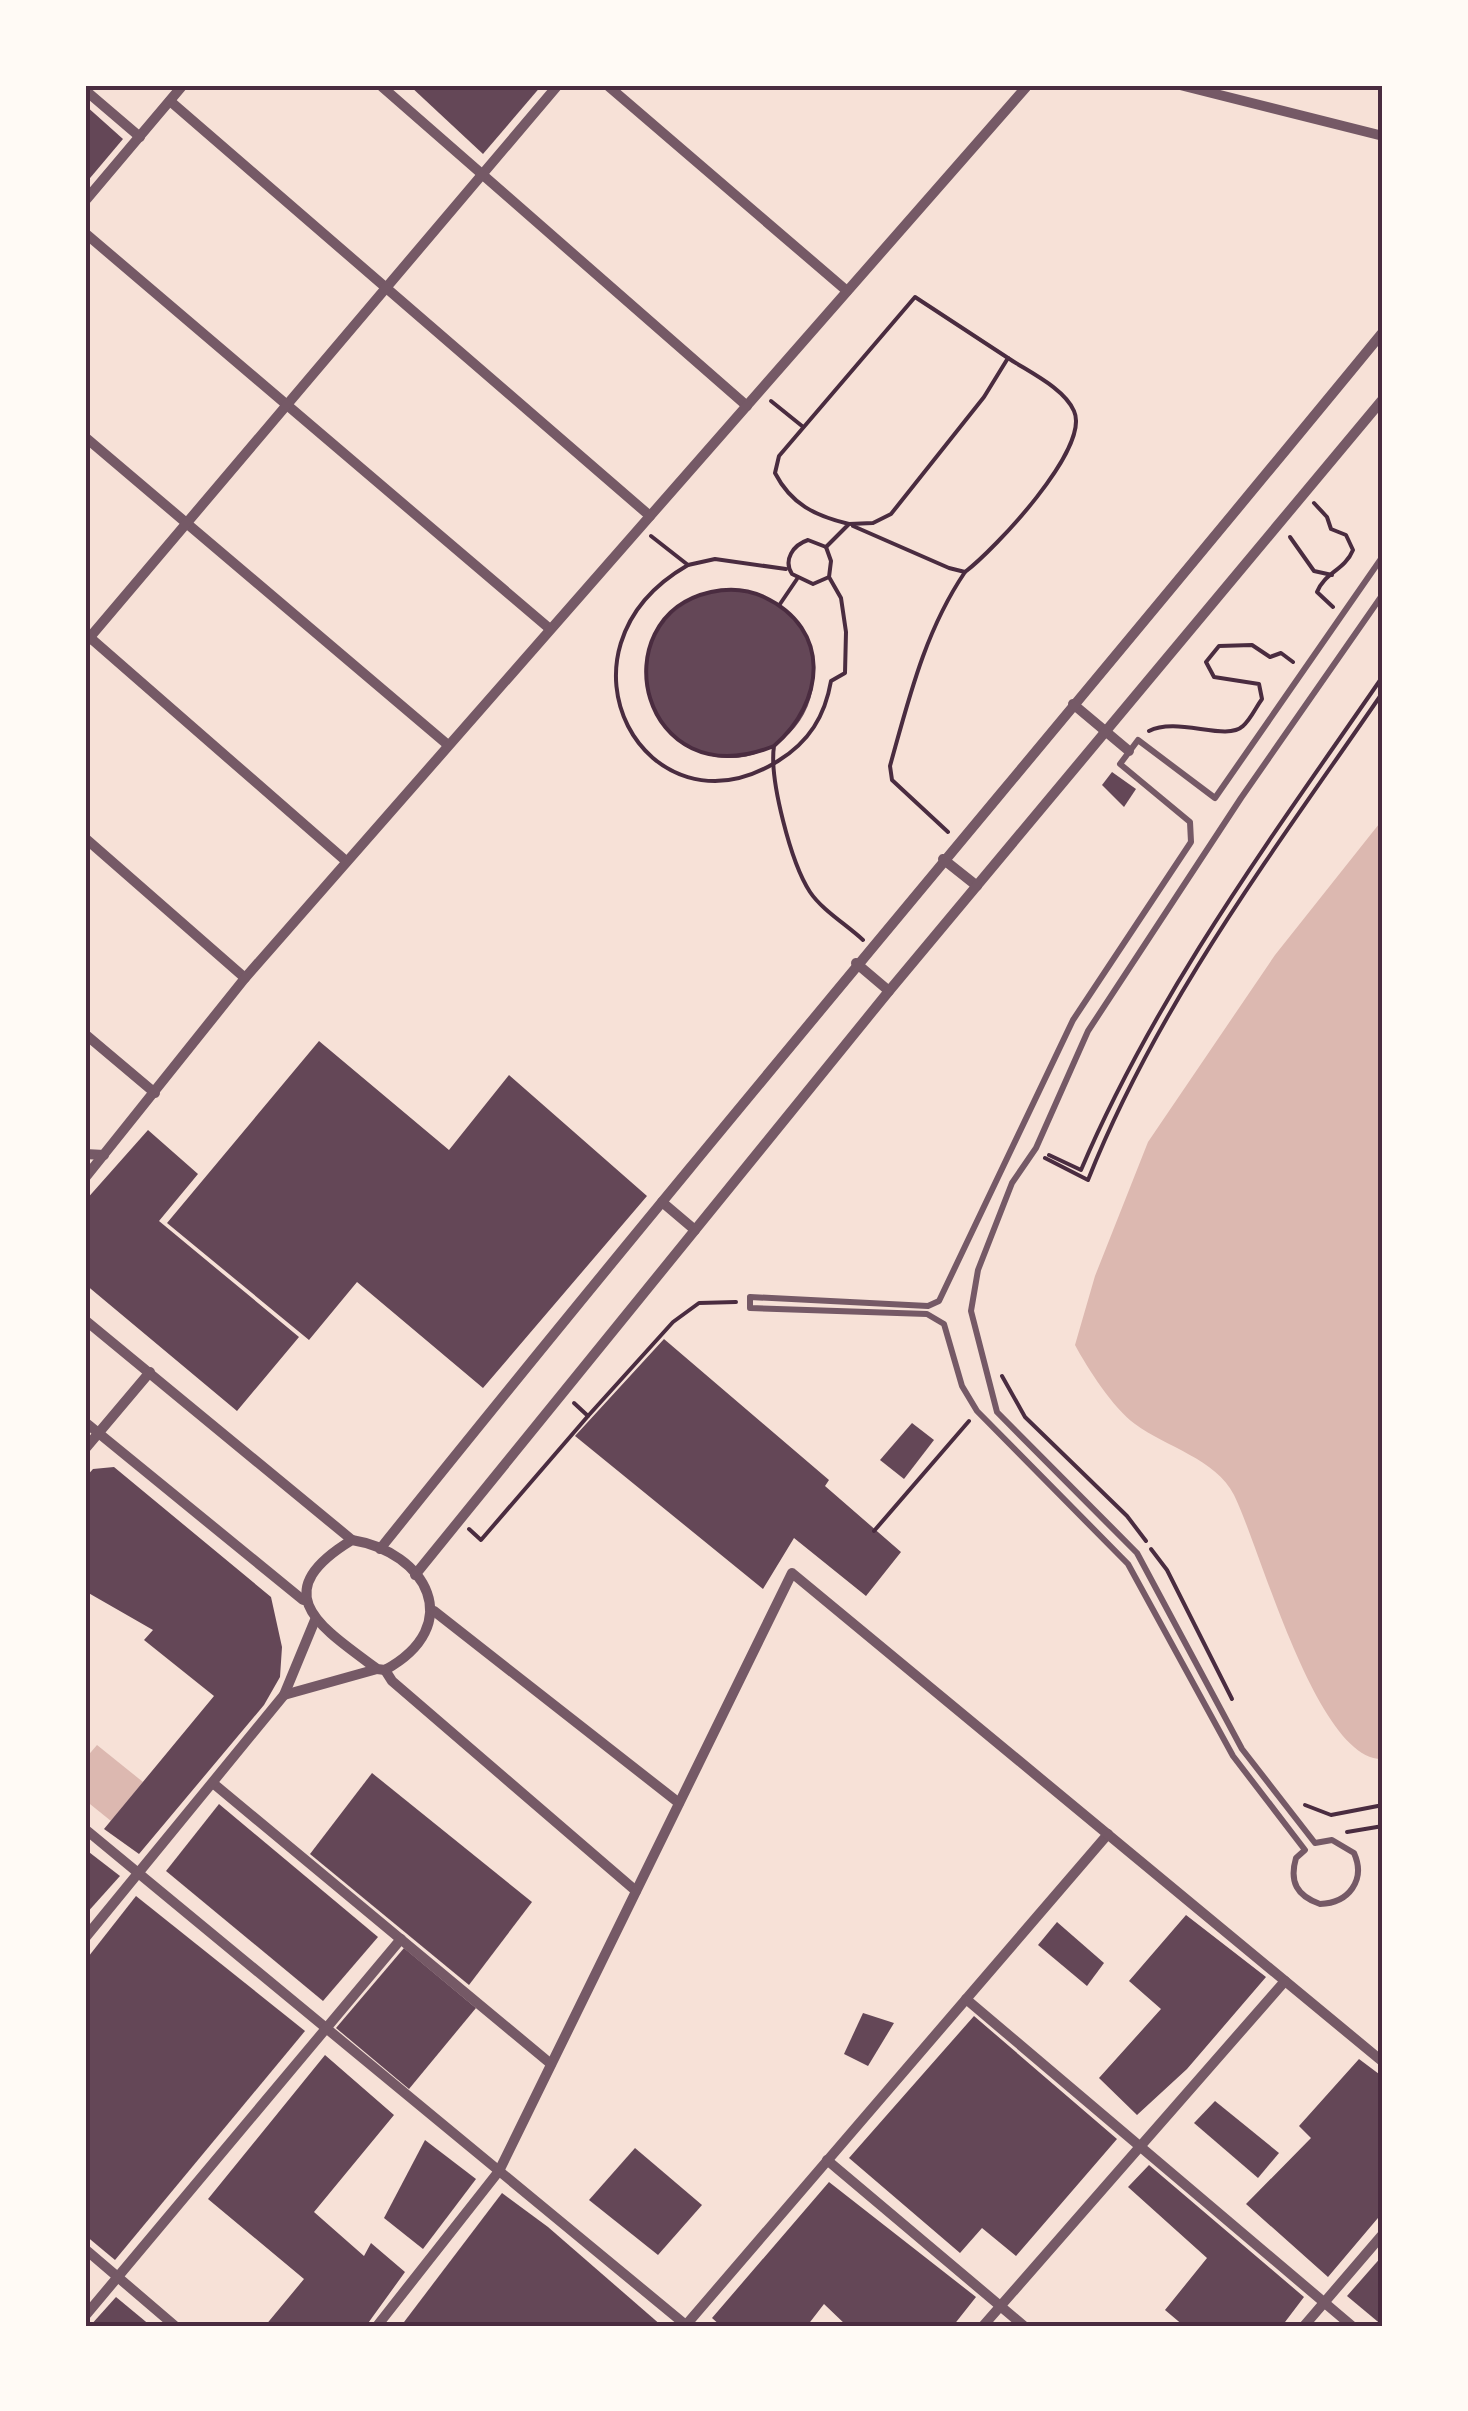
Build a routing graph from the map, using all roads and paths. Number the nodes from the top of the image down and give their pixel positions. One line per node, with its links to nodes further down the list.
1 (183, 85): 8 (street)
2 (380, 85): 11 (street)
3 (558, 85): 11 (street)
4 (607, 85): 15 (street)
5 (1028, 85): 15 (street)
6 (1180, 85): 9 (street)
7 (85, 90): 10 (street)
8 (170, 101): 10 (street); 14 (street)
9 (1383, 136)
10 (140, 137): 12 (street)
11 (482, 174): 14 (street); 21 (street)
12 (85, 202)
13 (85, 233): 20 (street)
14 (386, 288): 20 (street); 24 (street)
15 (847, 291): 18 (street)
16 (1383, 332): 46 (street)
17 (1008, 358): 22 (path); 27 (path); 34 (path)
18 (759, 392): 21 (street); 22 (path)
19 (1383, 399): 47 (street)
20 (287, 405): 26 (street); 41 (street)
21 (746, 406): 24 (street)
22 (802, 426): 27 (path)
23 (85, 437): 26 (street)
24 (650, 516): 28 (street)
25 (1327, 517): 35 (path)
26 (186, 523): 42 (street); 49 (street)
27 (849, 524): 29 (path); 34 (path)
28 (640, 527): 32 (path); 41 (street)
29 (826, 547): 33 (path); 36 (path)
30 (1300, 549): 35 (path)
31 (1383, 556): 40 (lane)
32 (688, 565): 33 (path); 52 (path)
33 (788, 569): 37 (path)
34 (966, 572): 54 (path)
35 (1332, 575): 40 (path)
36 (829, 578): 37 (path); 52 (path)
37 (798, 580): 39 (path)
38 (1383, 594): 64 (lane)
39 (780, 604): 50 (path); 50 (path)
40 (1338, 620): 43 (lane)
41 (550, 629): 49 (street)
42 (86, 638): 56 (street)
43 (1308, 664): 48 (path); 51 (lane)
44 (1383, 676): 64 (path)
45 (1383, 692): 64 (path)
46 (1074, 704): 47 (street); 54 (street)
47 (1106, 731): 51 (street); 57 (street)
48 (1148, 732)
49 (448, 745): 56 (street)
50 (774, 746): 52 (path)
51 (1129, 751): 70 (lane)
52 (770, 766): 58 (path)
53 (85, 838): 60 (street)
54 (958, 841): 55 (street)
55 (943, 859): 57 (street); 58 (street)
56 (346, 861): 60 (street)
57 (977, 886): 61 (street)
58 (870, 946): 59 (street)
59 (856, 963): 61 (street); 68 (street)
60 (245, 978): 63 (street)
61 (890, 991): 69 (street)
62 (85, 1034): 63 (street)
63 (156, 1093): 66 (street)
64 (1038, 1152): 74 (lane)
65 (85, 1154): 66 (street)
66 (104, 1155): 67 (street)
67 (85, 1178)
68 (662, 1202): 69 (street); 82 (street)
69 (695, 1230): 73 (street)
70 (750, 1303): 74 (lane); 75 (path)
71 (85, 1320): 72 (street)
72 (150, 1372): 77 (street); 81 (street)
73 (562, 1394): 75 (path); 79 (street)
74 (977, 1411): 80 (path)
75 (588, 1416): 79 (path)
76 (85, 1422): 77 (street)
77 (98, 1434): 78 (street); 84 (street)
78 (85, 1449)
79 (459, 1521): 83 (street)
80 (874, 1530)
81 (352, 1540): 82 (street); 84 (street)
82 (380, 1549): 83 (street)
83 (415, 1575): 85 (street)
84 (304, 1600): 86 (street)
85 (434, 1610): 87 (street); 90 (street)
86 (315, 1620): 87 (street); 88 (street)
87 (381, 1669): 88 (street); 94 (street)
88 (284, 1696): 89 (street)
89 (214, 1784): 93 (street); 96 (street)
90 (679, 1803): 92 (street); 94 (street)
91 (85, 1829): 93 (street)
92 (1108, 1834): 97 (street); 98 (street)
93 (139, 1874): 95 (street); 99 (street)
94 (636, 1891): 101 (street)
95 (85, 1938)
96 (400, 1939): 99 (street); 101 (street)
97 (1285, 1981): 100 (street); 102 (street)
98 (966, 1999): 102 (street); 103 (street)
99 (328, 2028): 104 (street); 107 (street)
100 (1383, 2062)
101 (551, 2064): 104 (street)
102 (1140, 2147): 108 (street); 109 (street)
103 (827, 2160): 109 (street); 113 (street)
104 (499, 2170): 112 (street); 113 (street)
105 (1383, 2234): 108 (street)
106 (85, 2249): 107 (street)
107 (118, 2277): 110 (street); 111 (street)
108 (1324, 2302): 116 (street); 117 (street)
109 (1000, 2306): 114 (street); 115 (street)
110 (85, 2316)
111 (176, 2326)
112 (377, 2326)
113 (686, 2326)
114 (983, 2326)
115 (1024, 2326)
116 (1304, 2326)
117 (1352, 2326)

